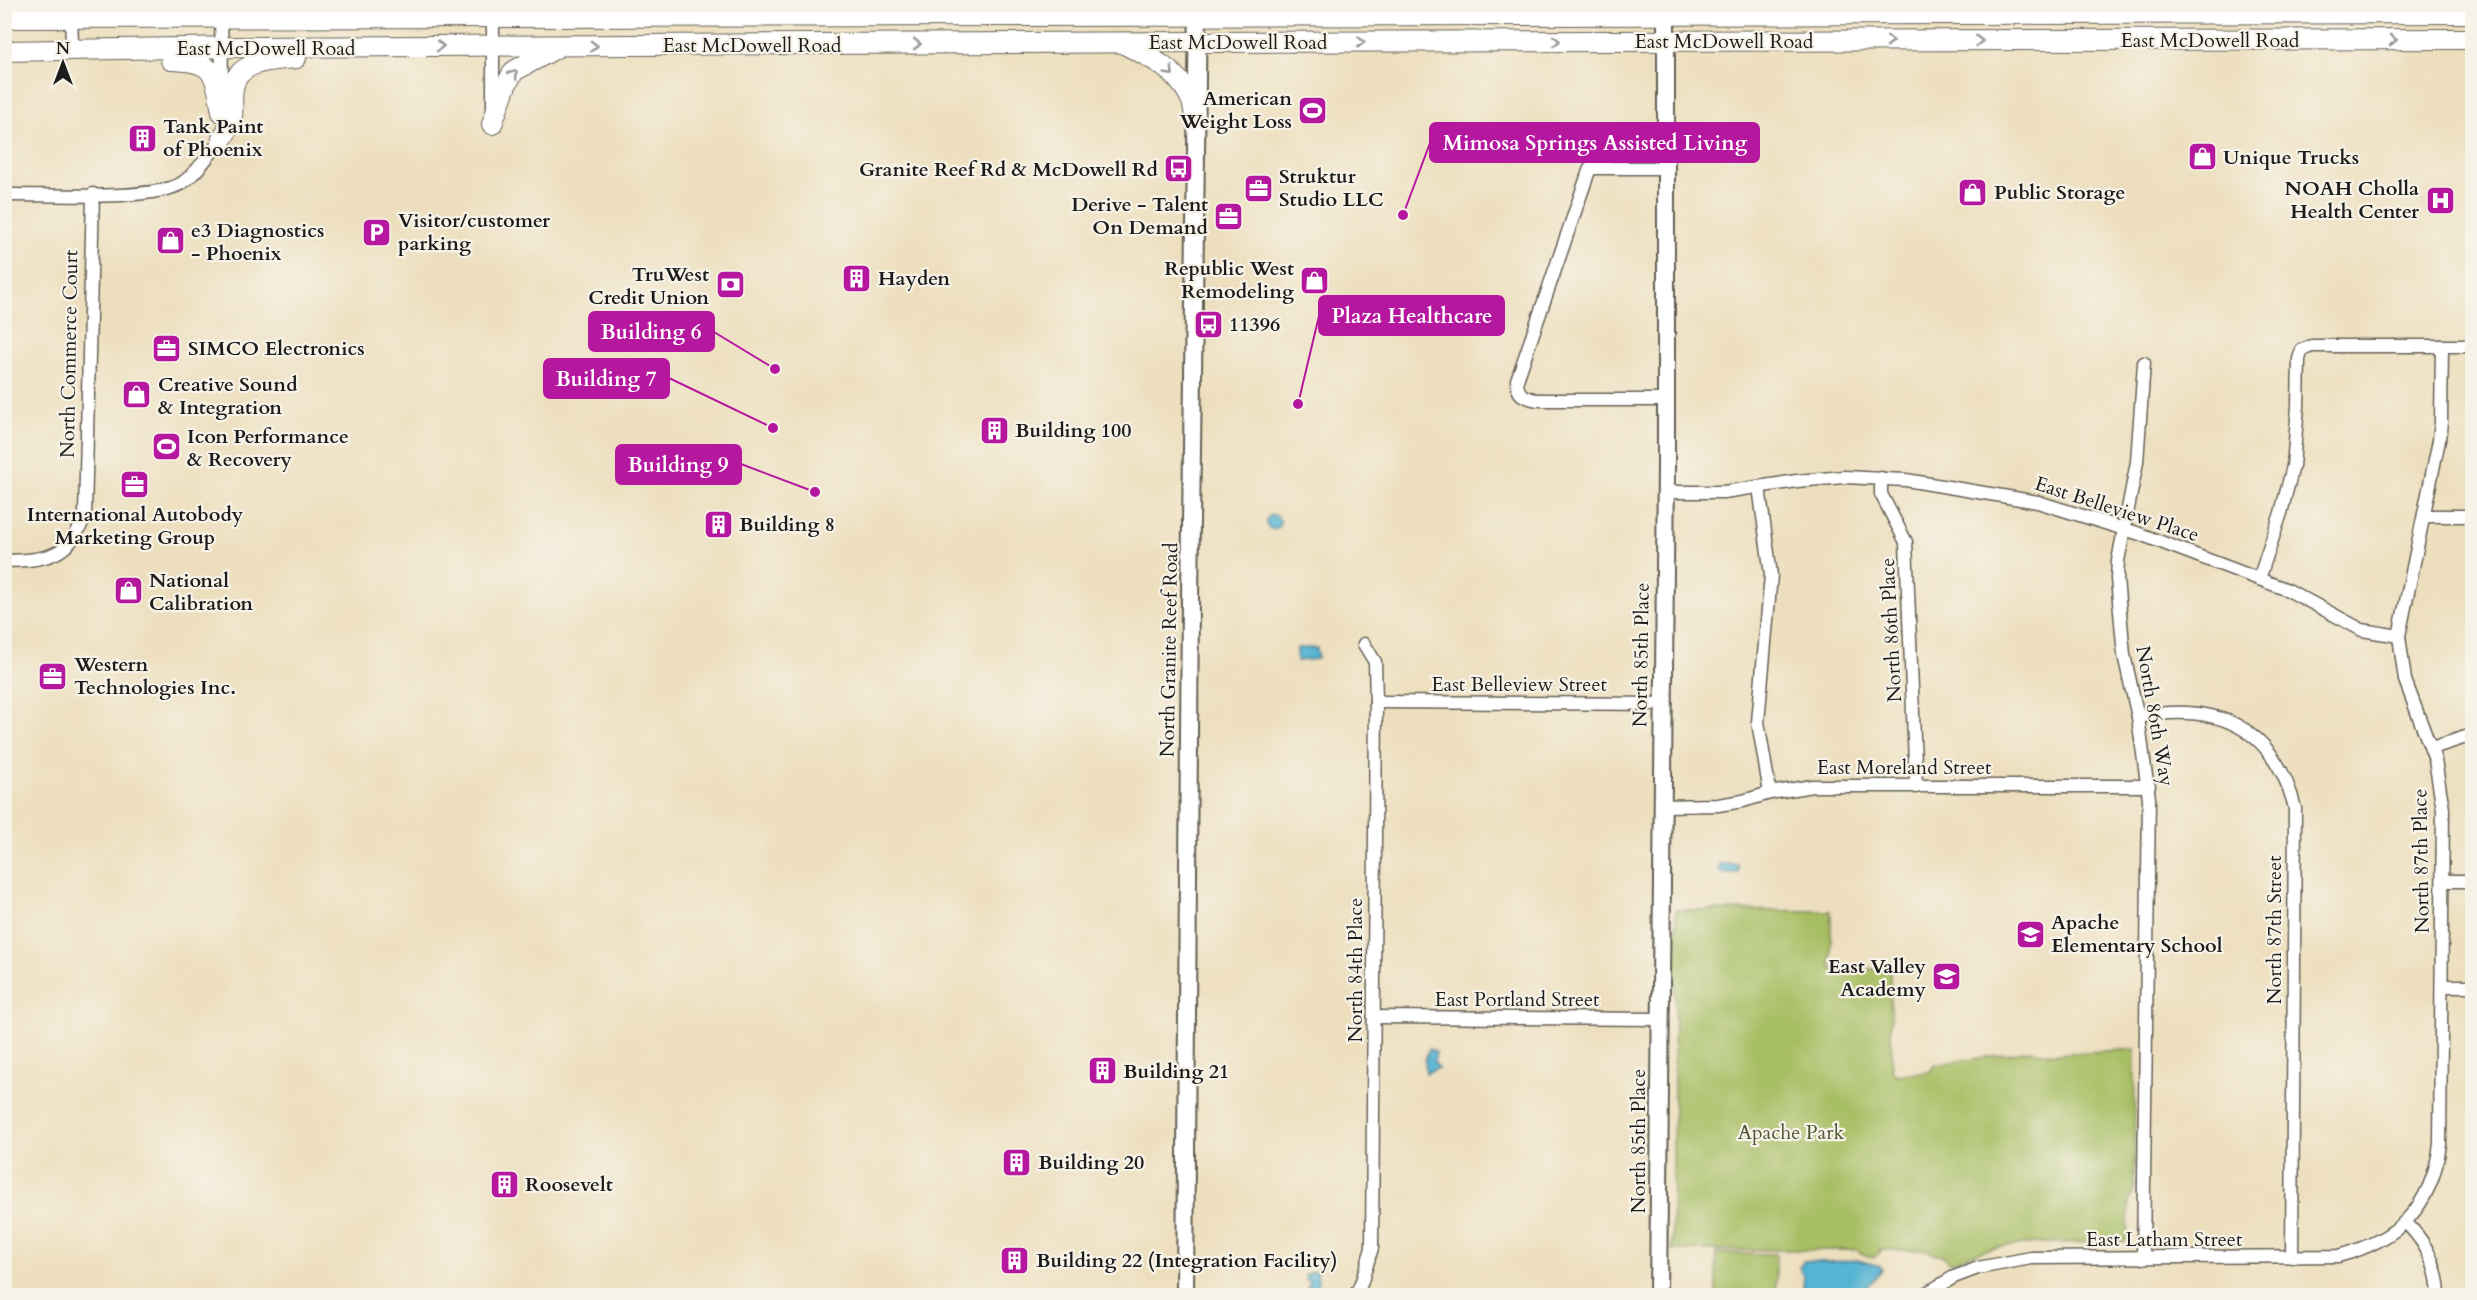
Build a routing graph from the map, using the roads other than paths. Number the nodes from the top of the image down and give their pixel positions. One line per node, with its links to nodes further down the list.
1 (1921, 9): 8 (main road, East McDowell Road); 9 (main road, East McDowell Road); 16 (street)
2 (1198, 10): 10 (main road, East McDowell Road); 11 (main road, East McDowell Road); 18 (street, North Granite Reef Road)
3 (71, 11): 4 (main road, East McDowell Road); 12 (main road, East McDowell Road); 26 (street)
4 (221, 11): 5 (main road, East McDowell Road); 24 (street)
5 (493, 11): 10 (main road, East McDowell Road); 22 (street)
6 (2336, 13): 7 (main road, East McDowell Road); 8 (main road, East McDowell Road); 14 (main road)
7 (2472, 13)
8 (2079, 14): 17 (main road)
9 (1666, 15): 11 (main road, East McDowell Road); 15 (street, North 85th Place)
10 (859, 16): 21 (main road)
11 (1501, 16): 19 (main road)
12 (4, 18)
13 (2472, 39): 14 (main road, East McDowell Road, one-way to 13)
14 (2335, 40): 17 (main road, East McDowell Road)
15 (1666, 41): 16 (main road, East McDowell Road, one-way to 16); 19 (main road, East McDowell Road, one-way to 15); 33 (street, North 85th Place)
16 (1921, 41): 17 (main road, East McDowell Road, one-way to 17)
17 (2079, 41)
18 (1197, 42): 19 (main road, East McDowell Road, one-way to 19); 20 (main road, East McDowell Road); 30 (street, North Granite Reef Road)
19 (1502, 42)
20 (1122, 43): 21 (main road, East McDowell Road, one-way to 20); 30 (main road, one-way to 30)
21 (859, 44): 23 (main road, East McDowell Road, one-way to 21)
22 (493, 46): 23 (main road, East McDowell Road); 25 (main road, East McDowell Road, one-way to 22); 31 (street)
23 (561, 46): 31 (main road, one-way to 23)
24 (223, 47): 25 (main road, East McDowell Road); 27 (main road, East McDowell Road); 29 (street)
25 (387, 47): 32 (main road)
26 (72, 50): 27 (main road, East McDowell Road); 28 (main road, East McDowell Road)
27 (117, 50): 29 (main road)
28 (4, 51)
29 (222, 112): 32 (street)
30 (1196, 121): 68 (street, North Granite Reef Road)
31 (492, 123)
32 (222, 139): 34 (street)
33 (1664, 168): 39 (street, North 85th Place); 39 (street)
34 (93, 194): 35 (street); 46 (street, North Commerce Court)
35 (4, 195)
36 (2442, 346): 37 (street); 43 (street, North 87th Place); 47 (street)
37 (2472, 346)
38 (2144, 363): 45 (street, North 86th Way)
39 (1665, 400): 42 (street, North 85th Place)
40 (1881, 478): 41 (street, East Belleview Place); 45 (street, East Belleview Place); 56 (street, North 86th Place)
41 (1760, 487): 42 (street, East Belleview Place); 57 (street)
42 (1664, 492): 51 (street, North 85th Place)
43 (2424, 516): 44 (street); 48 (street, North 87th Place)
44 (2472, 516)
45 (2125, 529): 47 (street, East Belleview Place); 52 (street, North 86th Way)
46 (4, 561)
47 (2259, 579): 48 (street, East Belleview Place)
48 (2399, 636): 54 (street, North 87th Place)
49 (1364, 644): 50 (street, North 84th Place)
50 (1376, 702): 51 (street, East Belleview Street); 63 (street, North 84th Place)
51 (1662, 704): 58 (street, North 85th Place)
52 (2138, 717): 55 (street, North 86th Way); 66 (street, North 87th Street)
53 (2472, 735): 54 (street)
54 (2432, 748): 59 (street, North 87th Place)
55 (2149, 786): 56 (street, East Moreland Street); 67 (street, North 86th Way)
56 (1916, 787): 57 (street, East Moreland Street)
57 (1770, 793): 58 (street, East Moreland Street)
58 (1661, 806): 64 (street, North 85th Place)
59 (2443, 881): 60 (street); 61 (street, North 87th Place)
60 (2472, 881)
61 (2442, 986): 62 (street); 65 (street, North 87th Place)
62 (2472, 987)
63 (1374, 1017): 64 (street, East Portland Street); 69 (street, North 84th Place)
64 (1660, 1019): 70 (street, North 85th Place)
65 (2406, 1223): 66 (street, East Latham Street); 72 (street)
66 (2292, 1257): 67 (street, East Latham Street)
67 (2143, 1258): 71 (street, East Latham Street)
68 (1185, 1296)
69 (1355, 1296)
70 (1658, 1296)
71 (1922, 1296)
72 (2439, 1296)

